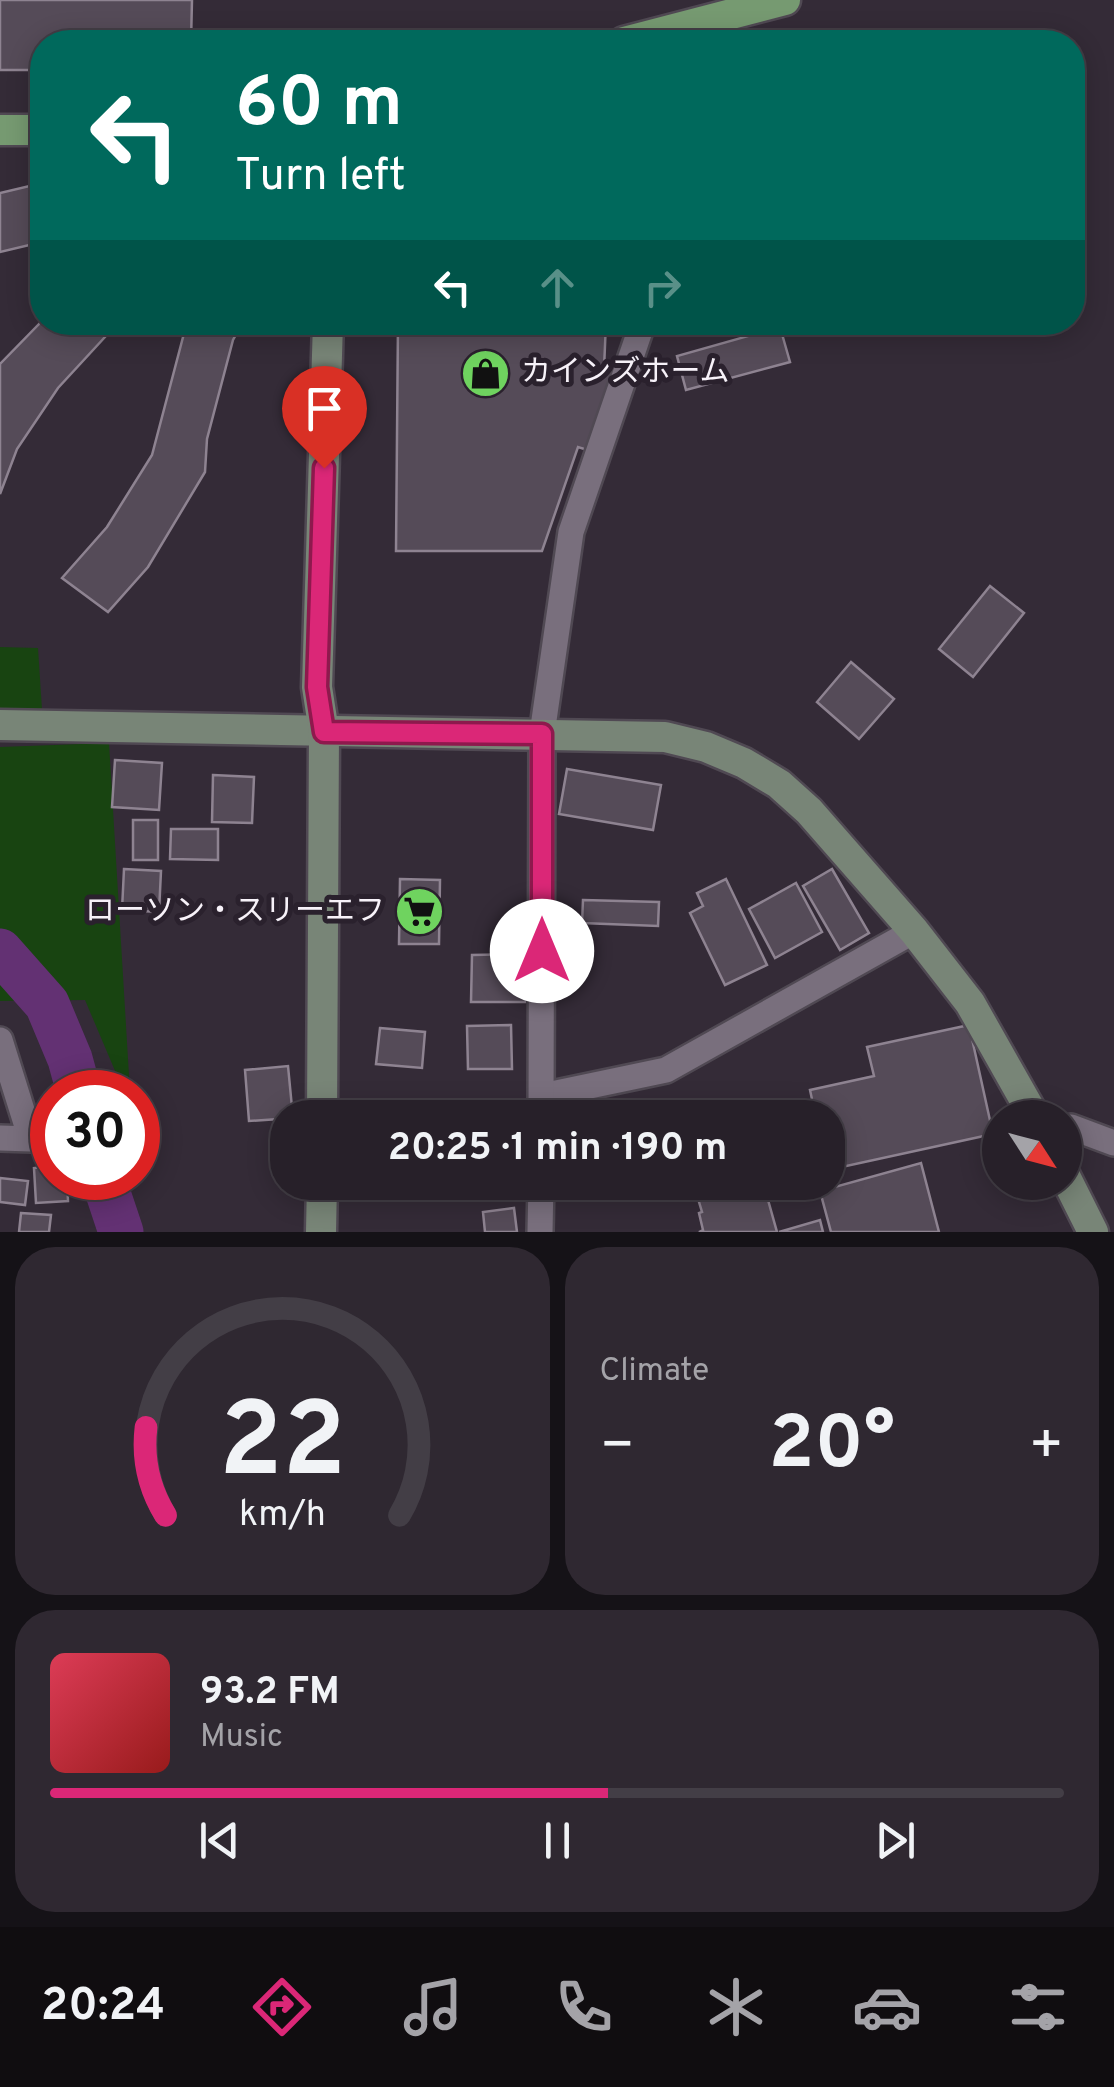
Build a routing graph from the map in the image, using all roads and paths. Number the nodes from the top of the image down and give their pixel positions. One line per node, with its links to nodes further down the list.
1 (785, 0): 2 (main road)
2 (727, 7): 3 (main road)
3 (659, 30)
4 (0, 130): 5 (main road)
5 (30, 130)
6 (328, 335): 9 (street)
7 (639, 335): 10 (street)
8 (0, 725): 9 (street)
9 (324, 732): 10 (street); 13 (street)
10 (542, 734): 11 (street); 14 (street)
11 (914, 931): 15 (street); 16 (street)
12 (0, 1040): 18 (street)
13 (322, 1100)
14 (541, 1100)
15 (565, 1100)
16 (1026, 1100)
17 (1082, 1131): 19 (street)
18 (0, 1138)
19 (1114, 1142)
20 (322, 1200): 23 (street)
21 (541, 1200): 24 (street)
22 (1077, 1200): 25 (street)
23 (321, 1232)
24 (540, 1232)
25 (1093, 1232)

